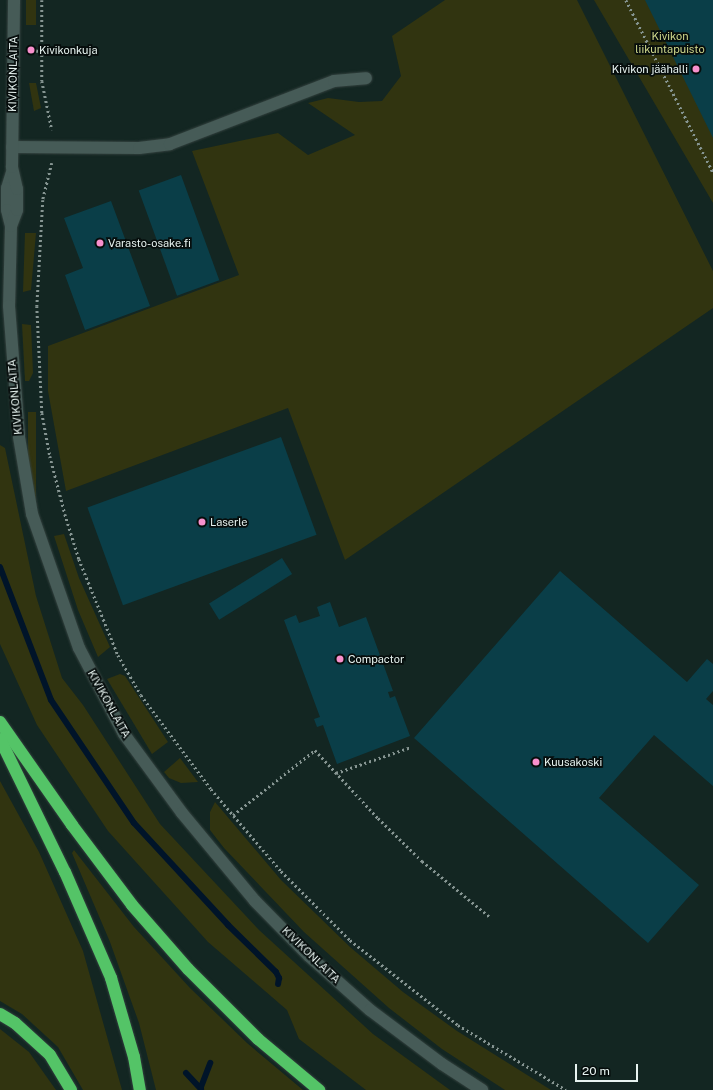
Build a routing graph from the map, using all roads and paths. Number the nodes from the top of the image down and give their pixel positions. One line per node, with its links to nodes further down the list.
1 (14, 0): 8 (street, KIVIKONLAITA)
2 (42, 0): 5 (path)
3 (626, 0): 10 (path)
4 (31, 50): 5 (path)
5 (40, 52): 7 (path)
6 (366, 78): 8 (street)
7 (52, 124)
8 (12, 148): 21 (street, KIVIKONLAITA)
9 (52, 170): 15 (path)
10 (713, 172)
11 (0, 722): 20 (highway)
12 (0, 738): 19 (highway)
13 (411, 747): 14 (path)
14 (336, 773): 15 (path); 16 (path)
15 (233, 815): 22 (path)
16 (490, 917)
17 (0, 1014): 18 (highway)
18 (71, 1090)
19 (140, 1090)
20 (319, 1090)
21 (482, 1090)
22 (566, 1090)

